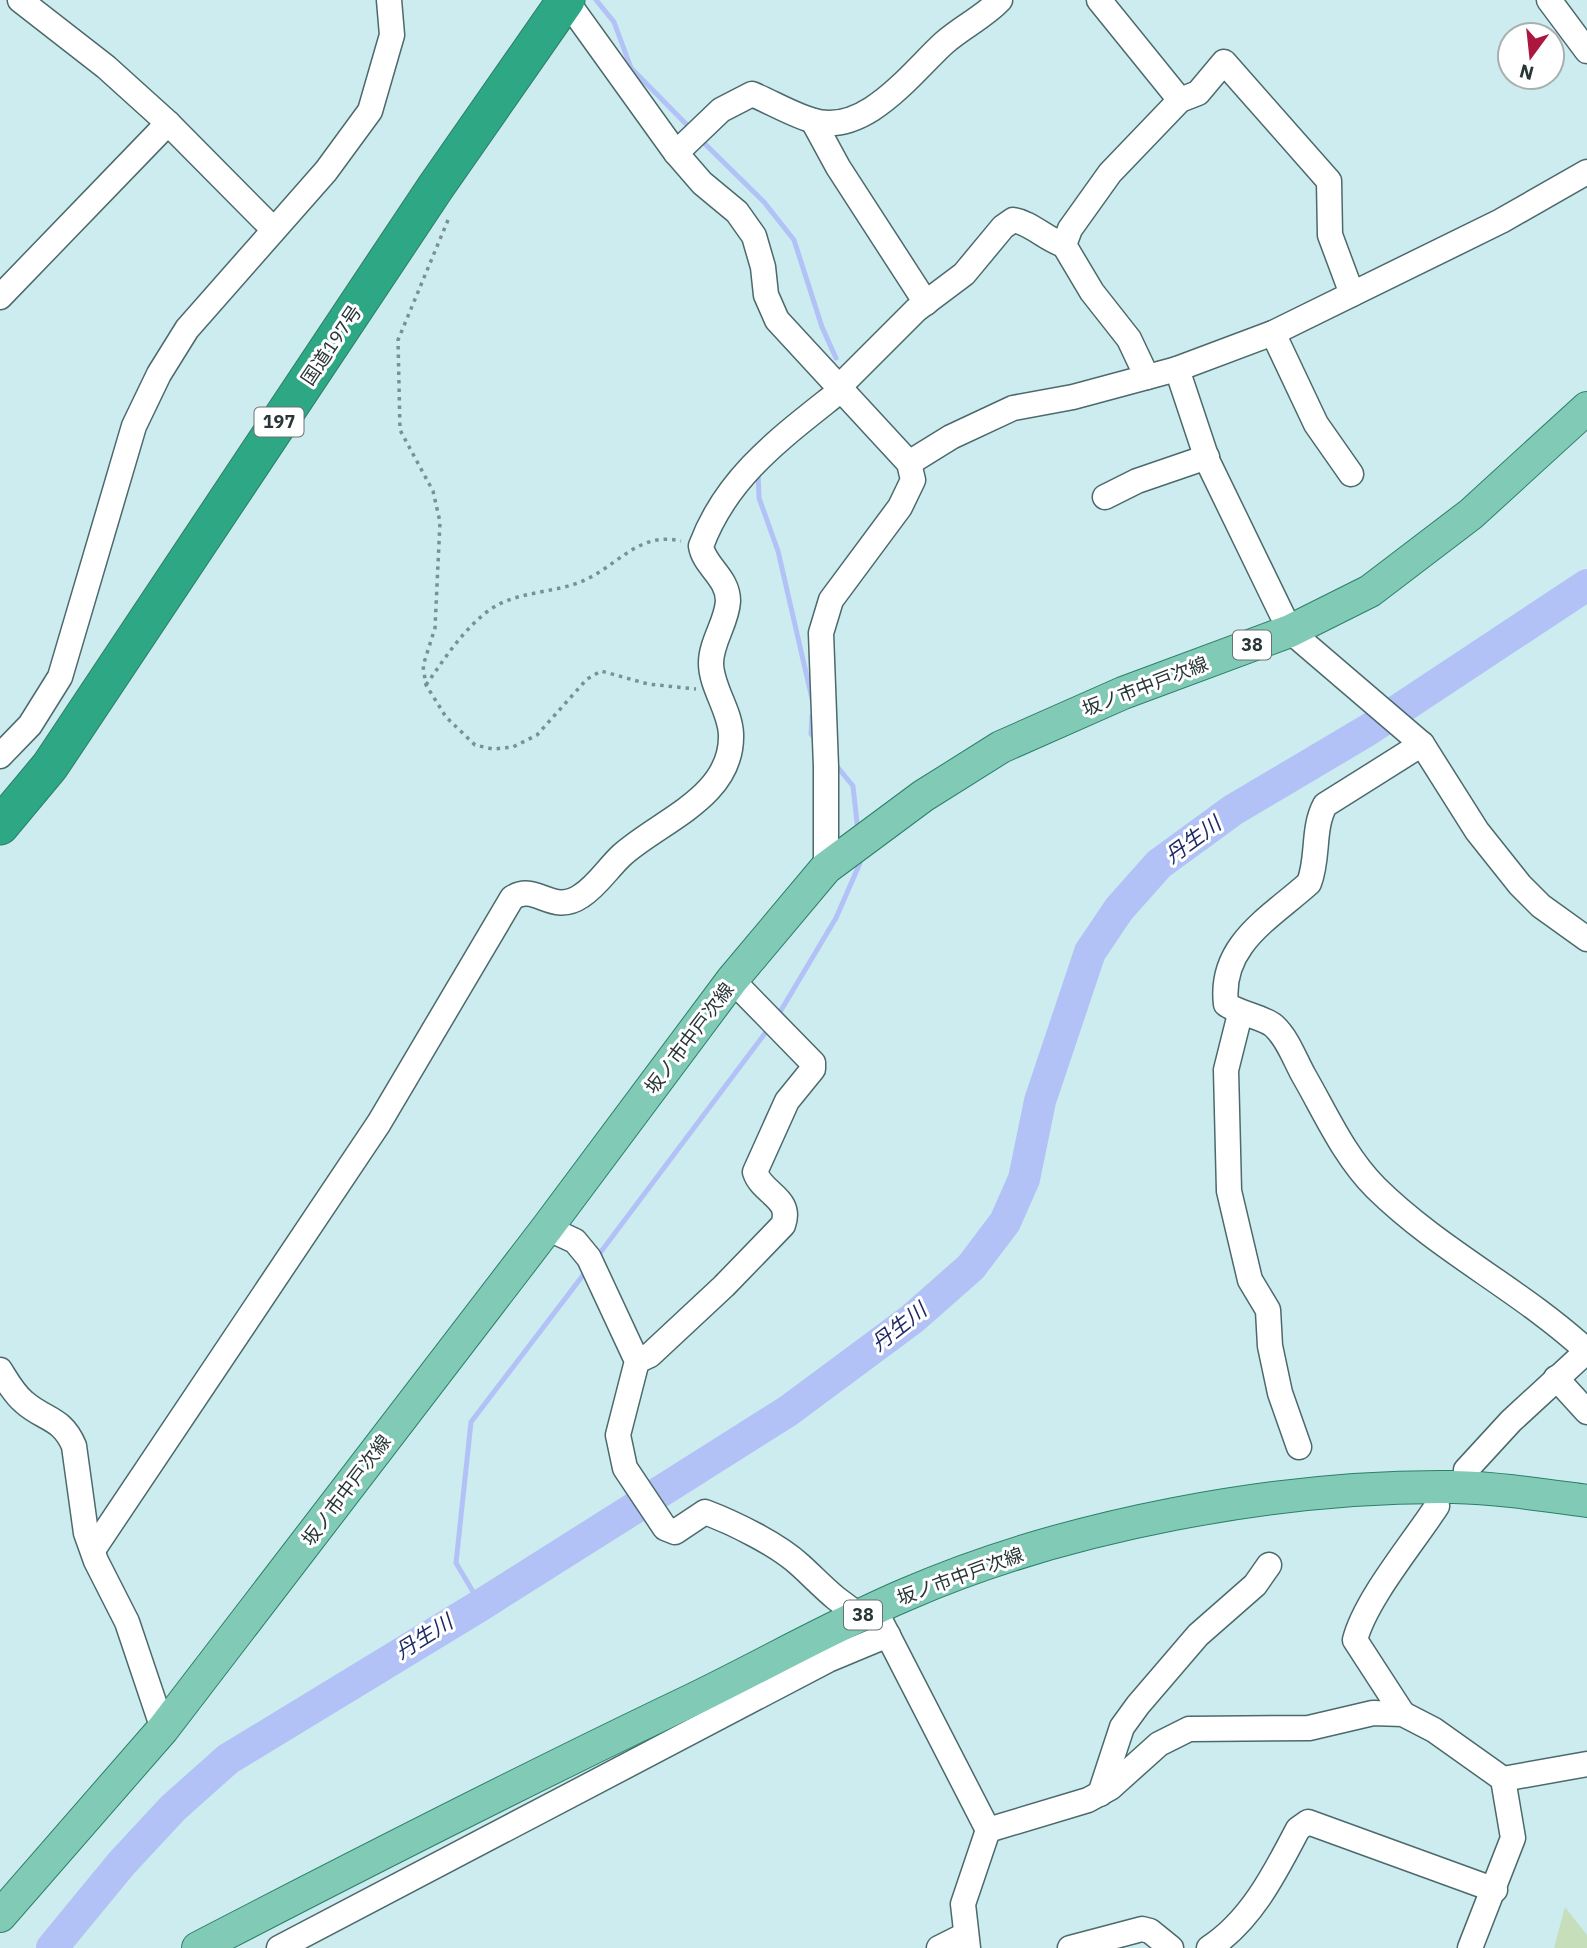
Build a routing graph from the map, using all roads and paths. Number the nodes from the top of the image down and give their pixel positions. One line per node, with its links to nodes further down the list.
1 (20, 0): 10 (street)
2 (389, 0): 14 (street)
3 (1000, 0): 9 (street)
4 (1099, 0): 8 (street)
5 (1549, 0): 7 (street)
6 (562, 5): 11 (street); 34 (highway, 国道197号 / 197)
7 (1587, 51)
8 (1180, 100): 15 (street); 16 (street)
9 (813, 121): 11 (street); 18 (street)
10 (168, 123): 14 (street); 17 (street)
11 (685, 145): 22 (street)
12 (1587, 172): 16 (street)
13 (449, 218): 30 (path)
14 (273, 229): 33 (street)
15 (1064, 245): 18 (street); 21 (street)
16 (1352, 294): 19 (street)
17 (0, 297)
18 (926, 303): 22 (street)
19 (1273, 333): 20 (street); 26 (street)
20 (1177, 369): 21 (street); 24 (street)
21 (1147, 377): 25 (street)
22 (840, 388): 25 (street); 28 (street)
23 (1587, 408): 29 (main road, 坂ノ市中戸次線 / 38)
24 (1207, 457): 27 (street); 29 (street)
25 (909, 463): 35 (street)
26 (1351, 474)
27 (1105, 497)
28 (701, 546): 30 (path); 31 (street)
29 (1290, 632): 32 (street); 35 (main road, 坂ノ市中戸次線 / 38)
30 (426, 685): 31 (path)
31 (722, 702): 49 (street)
32 (1420, 742): 36 (street); 38 (street)
33 (0, 756)
34 (0, 826)
35 (838, 859): 37 (main road, 坂ノ市中戸次線 / 38)
36 (1587, 939)
37 (732, 980): 39 (main road, 坂ノ市中戸次線 / 38); 41 (street)
38 (1240, 1014): 40 (street); 45 (street)
39 (547, 1228): 41 (street); 53 (main road, 坂ノ市中戸次線 / 38)
40 (1587, 1351): 43 (street)
41 (636, 1361): 51 (street)
42 (0, 1370): 49 (street)
43 (1556, 1378): 44 (street); 46 (street)
44 (1587, 1412)
45 (1299, 1447)
46 (1466, 1470)
47 (1587, 1501): 51 (main road, 坂ノ市中戸次線 / 38)
48 (1437, 1506): 52 (street)
49 (93, 1550): 53 (street)
50 (1269, 1565): 56 (street)
51 (875, 1620): 57 (street); 61 (main road, 坂ノ市中戸次線 / 38); 62 (street)
52 (1403, 1714): 55 (street); 56 (street)
53 (163, 1729): 59 (main road, 坂ノ市中戸次線 / 38)
54 (1587, 1764): 55 (street)
55 (1503, 1779): 58 (street)
56 (1100, 1794): 57 (street)
57 (988, 1830): 60 (street)
58 (1495, 1890): 66 (street); 67 (street)
59 (0, 1916)
60 (967, 1941): 63 (street)
61 (198, 1948)
62 (279, 1948)
63 (939, 1948)
64 (1070, 1948): 65 (street)
65 (1171, 1948)
66 (1209, 1948)
67 (1470, 1948)

